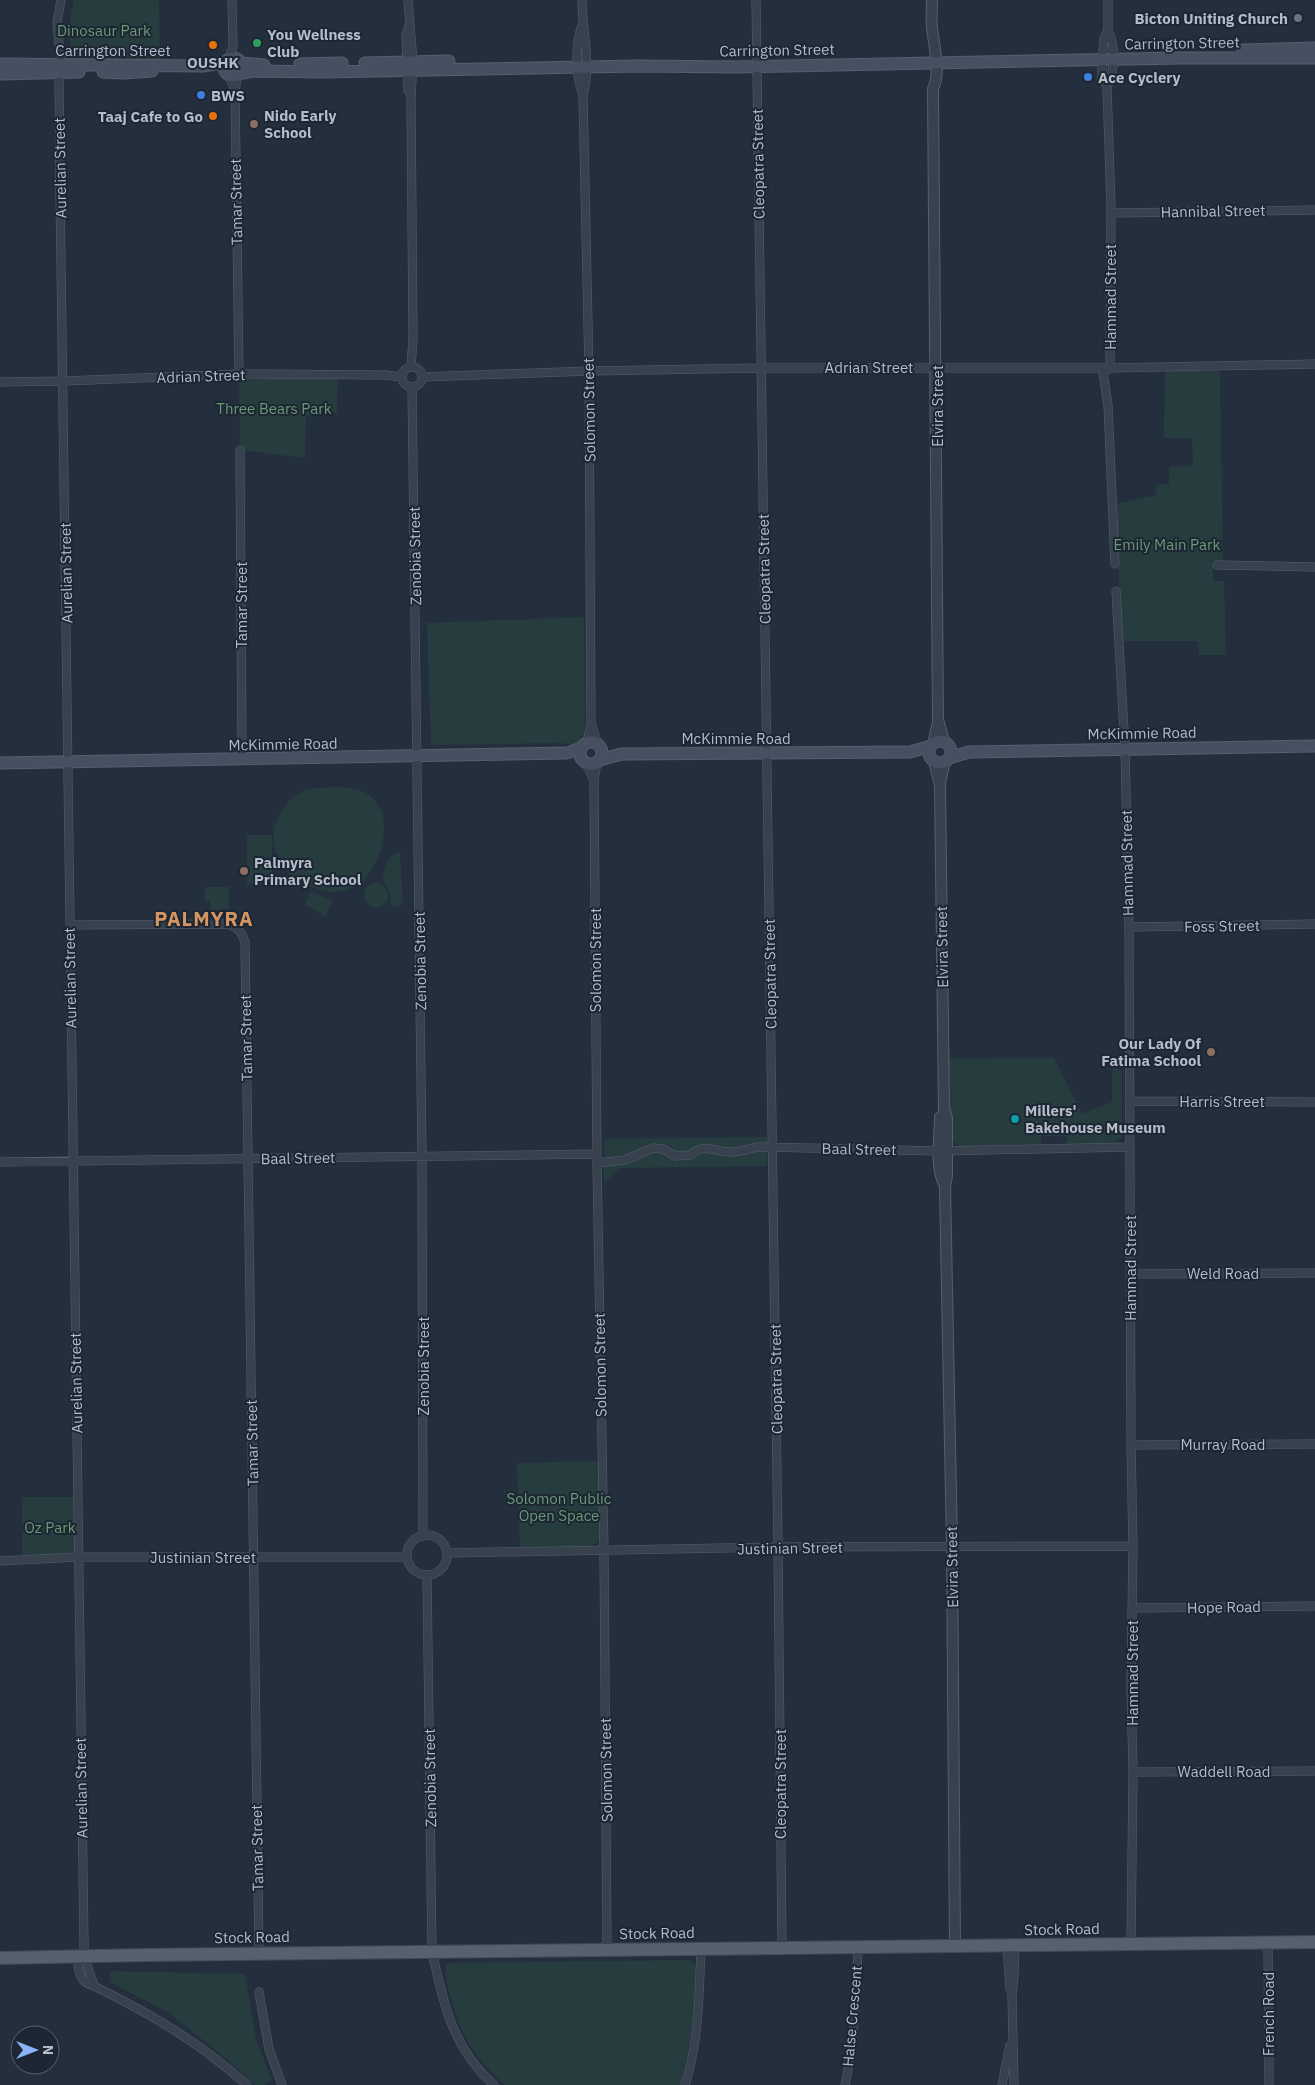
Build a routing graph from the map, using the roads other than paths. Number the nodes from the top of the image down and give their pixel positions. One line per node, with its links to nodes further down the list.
1 (61, 0): 17 (street, Aurelian Street)
2 (232, 0): 16 (street)
3 (408, 0): 15 (street)
4 (582, 0): 14 (street, Solomon Street)
5 (756, 0): 12 (street, Cleopatra Street)
6 (932, 0): 11 (street, Elvira Street)
7 (1108, 0): 9 (street, Hammad Street)
8 (1315, 48): 9 (main road, Carrington Street)
9 (1107, 56): 10 (main road, Carrington Street); 11 (main road, Carrington Street); 20 (street, Hammad Street)
10 (1315, 58)
11 (933, 60): 12 (main road, Carrington Street); 23 (street, Elvira Street)
12 (757, 63): 14 (main road, Carrington Street); 24 (street, Cleopatra Street)
13 (0, 64): 17 (main road, Carrington Street)
14 (582, 64): 15 (main road, Carrington Street); 26 (street, Solomon Street)
15 (409, 66): 16 (main road, Carrington Street); 22 (street)
16 (233, 67): 17 (main road, Carrington Street); 27 (street, Tamar Street)
17 (60, 69): 18 (main road, Carrington Street); 30 (street, Aurelian Street)
18 (0, 74)
19 (1315, 210): 20 (street, Hannibal Street)
20 (1111, 213): 25 (street, Hammad Street)
21 (1315, 364): 25 (street, Adrian Street)
22 (412, 367): 28 (street); 29 (street)
23 (936, 367): 24 (street, Adrian Street); 25 (street, Adrian Street); 40 (street, Elvira Street)
24 (761, 368): 26 (street, Adrian Street); 41 (street, Cleopatra Street)
25 (1110, 368): 34 (street, Hammad Street)
26 (589, 371): 29 (street, Adrian Street); 42 (street, Solomon Street)
27 (239, 374): 28 (street, Adrian Street); 30 (street, Adrian Street)
28 (402, 377): 32 (street)
29 (422, 377): 32 (street)
30 (64, 381): 31 (street, Adrian Street); 45 (street, Aurelian Street)
31 (0, 382)
32 (412, 387): 43 (street, Zenobia Street)
33 (240, 450): 44 (street, Tamar Street)
34 (1115, 564)
35 (1217, 566): 36 (street)
36 (1315, 567)
37 (1116, 592): 39 (street, Hammad Street)
38 (1315, 746): 39 (main road, McKimmie Road)
39 (1125, 748): 40 (main road, McKimmie Road); 49 (street, Hammad Street)
40 (940, 752): 41 (main road, McKimmie Road); 54 (street, Elvira Street)
41 (767, 753): 42 (main road, McKimmie Road); 52 (street, Cleopatra Street)
42 (591, 754): 43 (main road, McKimmie Road); 55 (street, Solomon Street)
43 (417, 757): 44 (main road, McKimmie Road); 56 (street, Zenobia Street)
44 (242, 760): 45 (main road, McKimmie Road)
45 (68, 762): 46 (main road, McKimmie Road); 48 (street, Aurelian Street)
46 (0, 763)
47 (1315, 924): 49 (street, Foss Street)
48 (70, 925): 57 (street, Tamar Street); 58 (street, Aurelian Street)
49 (1128, 927): 50 (street, Hammad Street)
50 (1129, 1101): 51 (street, Harris Street); 53 (street, Hammad Street)
51 (1315, 1102)
52 (772, 1147): 54 (street, Baal Street); 60 (street, Baal Street); 68 (street, Cleopatra Street)
53 (1129, 1147): 54 (street, Baal Street); 62 (street, Hammad Street)
54 (943, 1150): 66 (street, Elvira Street)
55 (597, 1154): 56 (street, Baal Street); 60 (street, Solomon Street)
56 (422, 1156): 57 (street, Baal Street); 65 (street, Zenobia Street)
57 (248, 1159): 58 (street, Baal Street); 73 (street, Tamar Street)
58 (73, 1160): 59 (street, Baal Street); 71 (street, Aurelian Street)
59 (0, 1162)
60 (597, 1163): 69 (street, Solomon Street)
61 (1315, 1273): 62 (street, Weld Road)
62 (1130, 1274): 64 (street, Hammad Street)
63 (1315, 1444): 64 (street, Murray Road)
64 (1131, 1445): 67 (street, Hammad Street)
65 (423, 1536): 70 (street); 72 (street)
66 (952, 1546): 67 (street, Justinian Street); 68 (street, Justinian Street); 84 (street, Elvira Street)
67 (1133, 1546): 77 (street, Hammad Street)
68 (778, 1547): 69 (street, Justinian Street); 85 (street, Cleopatra Street)
69 (604, 1552): 70 (street, Justinian Street); 88 (street, Solomon Street)
70 (447, 1553): 75 (street)
71 (78, 1557): 73 (street, Justinian Street); 74 (street, Justinian Street); 91 (street, Aurelian Street)
72 (407, 1557): 73 (street, Justinian Street); 75 (street)
73 (254, 1558): 90 (street, Tamar Street)
74 (0, 1561)
75 (427, 1575): 89 (street, Zenobia Street)
76 (1315, 1606): 77 (street, Hope Road)
77 (1132, 1608): 79 (street, Hammad Street)
78 (1315, 1771): 79 (street, Waddell Road)
79 (1133, 1772): 82 (street, Hammad Street)
80 (1315, 1942): 81 (main road, Stock Road)
81 (1268, 1943): 82 (main road, Stock Road); 102 (street, French Road)
82 (1131, 1944): 83 (main road, Stock Road)
83 (1011, 1946): 84 (main road, Stock Road); 94 (street)
84 (955, 1947): 86 (main road, Stock Road)
85 (782, 1948): 86 (main road, Stock Road); 87 (main road, Stock Road)
86 (858, 1948): 99 (street, Halse Crescent)
87 (701, 1949): 88 (main road, Stock Road); 98 (street)
88 (607, 1950): 89 (main road, Stock Road)
89 (432, 1952): 90 (main road, Stock Road); 97 (street, Zenobia Street)
90 (259, 1954): 91 (main road, Stock Road)
91 (84, 1956): 92 (main road, Stock Road); 95 (street, Aurelian Street)
92 (0, 1958)
93 (259, 1992): 96 (street)
94 (1012, 2037): 100 (street); 101 (street)
95 (247, 2085)
96 (282, 2085)
97 (494, 2085)
98 (685, 2085)
99 (845, 2085)
100 (1002, 2085)
101 (1014, 2085)
102 (1269, 2085)

